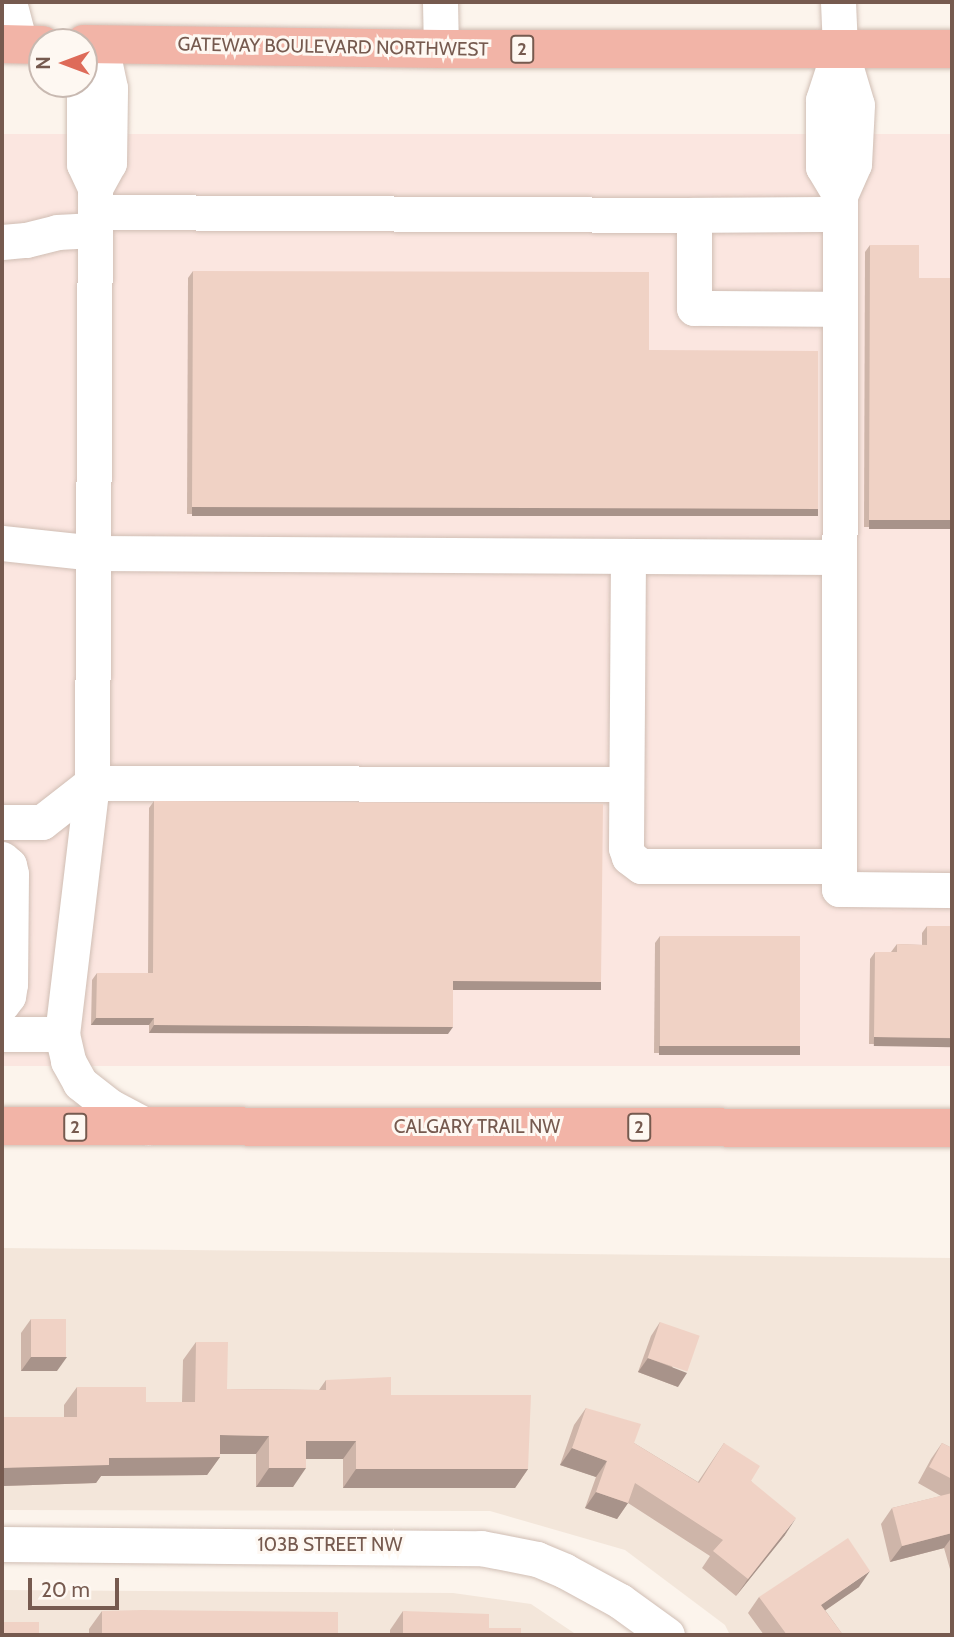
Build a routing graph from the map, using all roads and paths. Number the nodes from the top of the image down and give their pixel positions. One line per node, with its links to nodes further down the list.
1 (9, 2): 5 (street)
2 (440, 2): 7 (street)
3 (838, 2): 6 (street)
4 (98, 44): 7 (highway, GATEWAY BOULEVARD NORTHWEST / 2)
5 (21, 45)
6 (840, 48): 7 (highway, GATEWAY BOULEVARD NORTHWEST / 2); 8 (highway, GATEWAY BOULEVARD NORTHWEST / 2); 10 (street)
7 (441, 49)
8 (952, 49)
9 (98, 59): 11 (street)
10 (840, 204): 12 (street); 14 (street)
11 (95, 210): 12 (street); 13 (street); 16 (street)
12 (694, 215): 14 (street)
13 (2, 242)
14 (840, 309): 18 (street)
15 (2, 543): 16 (street)
16 (95, 553): 17 (street); 19 (street)
17 (628, 557): 18 (street); 20 (street)
18 (839, 557): 23 (street)
19 (92, 783): 20 (street); 21 (street); 27 (street)
20 (626, 784): 23 (street)
21 (2, 822)
22 (2, 859): 25 (street)
23 (839, 866): 24 (street)
24 (952, 890)
25 (2, 1004)
26 (2, 1034): 27 (street)
27 (62, 1034): 29 (street)
28 (2, 1126): 29 (highway, CALGARY TRAIL NW / 2)
29 (149, 1127): 30 (highway, CALGARY TRAIL NW / 2)
30 (952, 1128)
31 (2, 1544): 32 (street, 103B STREET NW)
32 (655, 1625)

